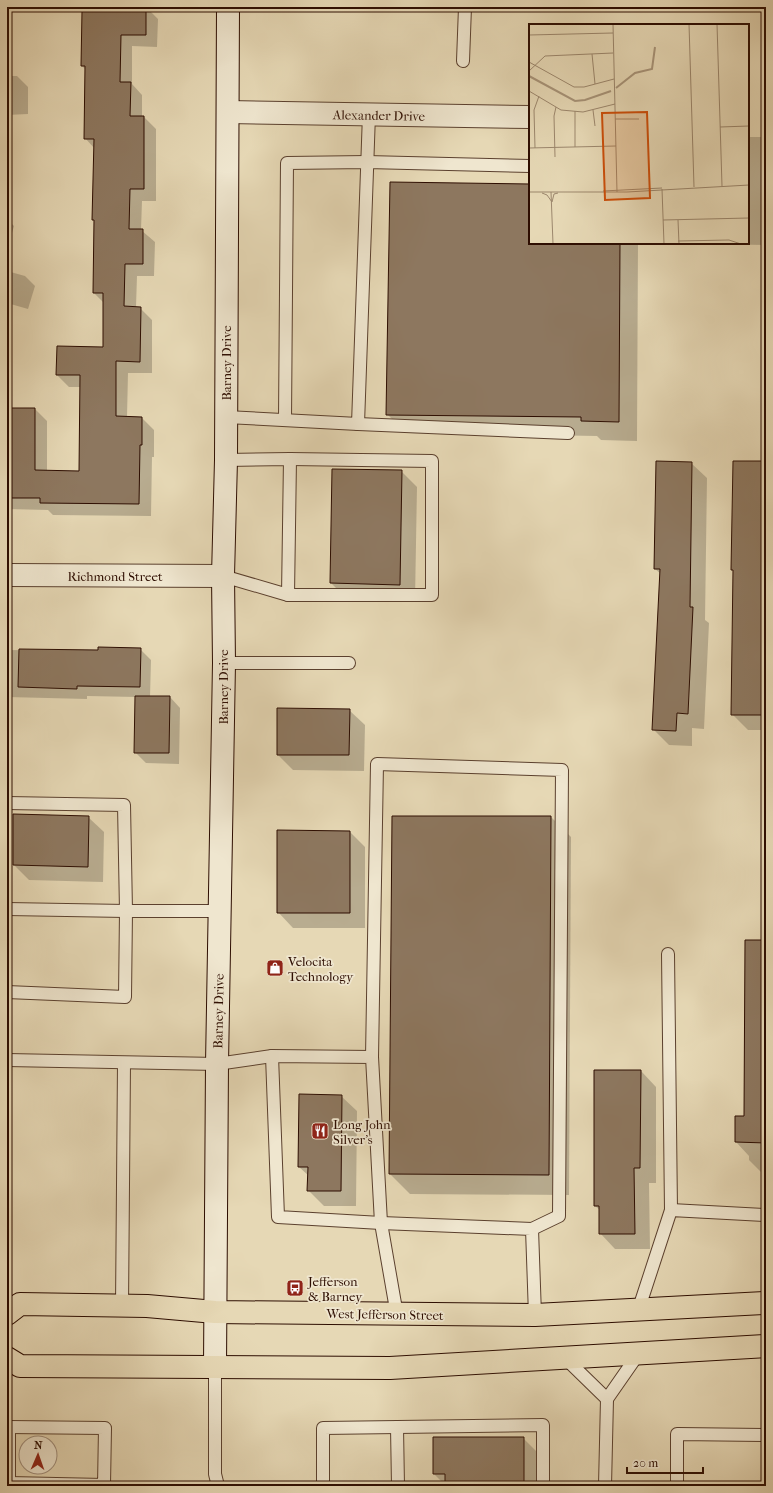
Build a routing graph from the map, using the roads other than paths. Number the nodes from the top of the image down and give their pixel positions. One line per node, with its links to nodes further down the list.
1 (228, 7): 4 (street, Barney Drive)
2 (465, 7): 3 (lane)
3 (463, 61)
4 (228, 112): 5 (street, Alexander Drive); 9 (street, Barney Drive)
5 (369, 114): 6 (street, Alexander Drive); 7 (lane)
6 (529, 117)
7 (367, 162): 8 (lane); 10 (lane); 11 (lane)
8 (529, 166)
9 (226, 417): 10 (lane); 14 (street, Barney Drive)
10 (285, 420): 11 (lane)
11 (358, 424): 12 (lane)
12 (568, 433)
13 (290, 459): 14 (lane); 17 (lane); 17 (lane)
14 (226, 460): 16 (street, Barney Drive)
15 (7, 575): 16 (street, Richmond Street)
16 (223, 576): 17 (lane); 18 (street, Barney Drive)
17 (288, 595)
18 (224, 663): 19 (lane); 23 (street, Barney Drive)
19 (349, 663)
20 (7, 803): 22 (lane)
21 (7, 909): 22 (lane)
22 (126, 911): 23 (lane); 25 (lane)
23 (220, 911): 30 (street, Barney Drive)
24 (668, 954): 31 (lane)
25 (7, 992)
26 (272, 1056): 27 (lane); 30 (lane); 33 (lane)
27 (372, 1057): 33 (lane); 34 (lane)
28 (7, 1060): 29 (lane)
29 (124, 1063): 30 (lane); 36 (lane)
30 (217, 1064): 38 (street, Barney Drive)
31 (671, 1210): 32 (lane); 37 (lane)
32 (766, 1215)
33 (381, 1223): 34 (lane); 40 (lane)
34 (532, 1229): 41 (lane)
35 (766, 1303): 37 (main road, West Jefferson Street)
36 (122, 1307): 38 (main road, West Jefferson Street); 39 (main road, West Jefferson Street)
37 (638, 1311): 41 (main road, West Jefferson Street)
38 (215, 1312): 40 (main road, West Jefferson Street); 46 (street, Barney Drive)
39 (7, 1314)
40 (397, 1315): 41 (main road, West Jefferson Street)
41 (534, 1315)
42 (766, 1346): 43 (main road)
43 (639, 1353): 45 (main road); 47 (lane)
44 (7, 1358): 46 (main road)
45 (566, 1359): 46 (main road); 47 (lane)
46 (215, 1367): 52 (lane)
47 (607, 1399): 56 (lane)
48 (8, 1427): 51 (lane); 51 (lane)
49 (397, 1427): 53 (lane); 54 (lane); 55 (lane)
50 (766, 1435): 57 (lane)
51 (9, 1485)
52 (218, 1486)
53 (323, 1486)
54 (398, 1486)
55 (543, 1486)
56 (605, 1486)
57 (677, 1486)

